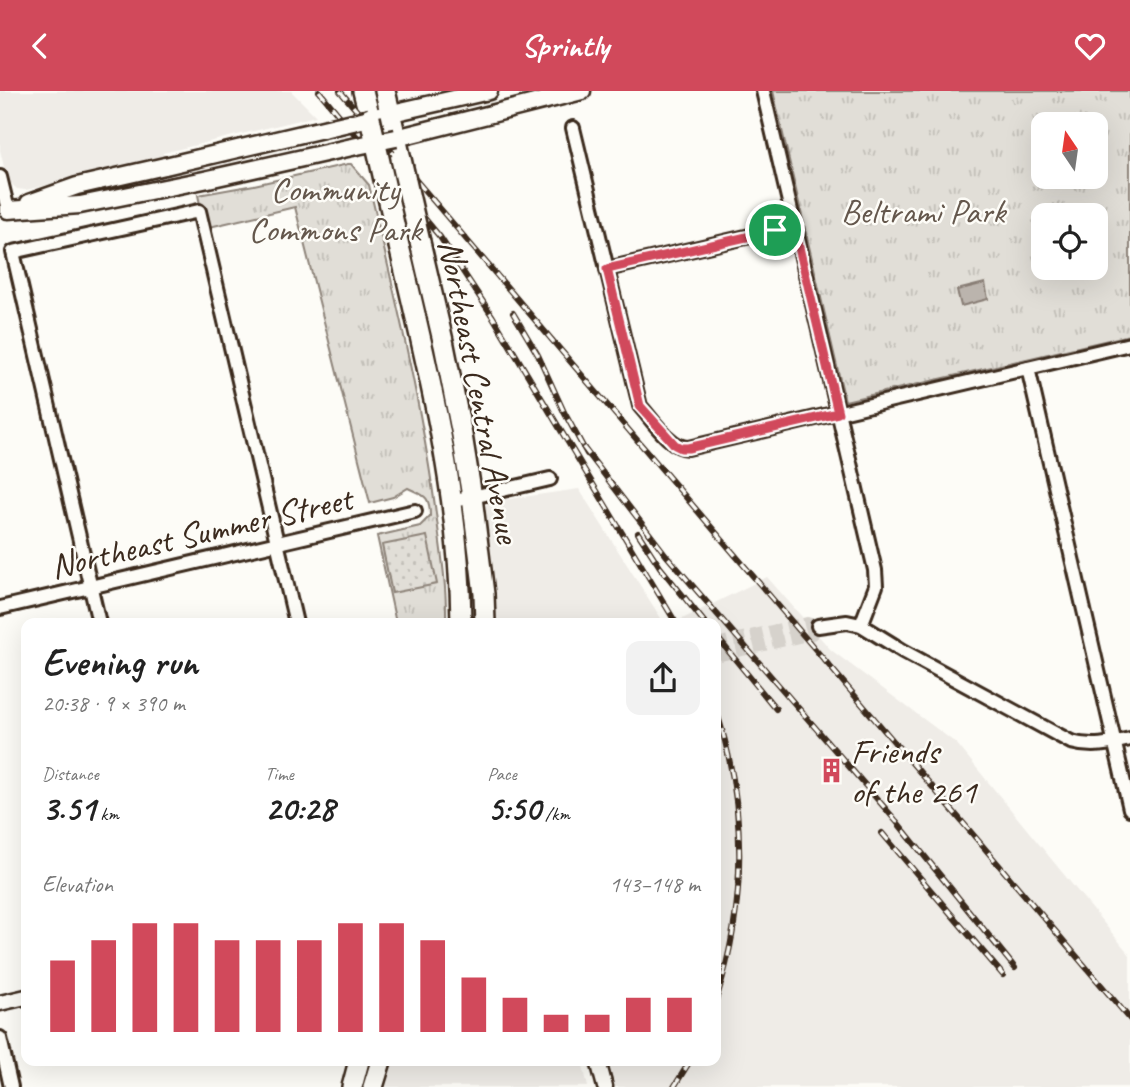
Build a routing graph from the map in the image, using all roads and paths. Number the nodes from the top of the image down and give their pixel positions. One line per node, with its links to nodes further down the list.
1 (363, 91): 7 (main road, Northeast Central Avenue)
2 (385, 91): 6 (main road, Northeast Central Avenue)
3 (489, 91): 6 (main road)
4 (582, 91): 9 (main road)
5 (762, 91): 13 (street)
6 (390, 113): 7 (main road); 9 (main road, Northeast Central Avenue)
7 (370, 118): 10 (main road, Northeast Central Avenue, bridge); 12 (main road, bridge)
8 (573, 128): 14 (street)
9 (396, 138): 10 (main road, bridge); 19 (main road, Northeast Central Avenue, bridge)
10 (376, 142): 12 (main road, bridge); 20 (main road, Northeast Central Avenue, bridge)
11 (0, 177): 12 (street)
12 (4, 211)
13 (794, 226): 14 (street); 17 (street)
14 (607, 269): 17 (street)
15 (1130, 344): 16 (street)
16 (1028, 368): 17 (street); 32 (street)
17 (838, 413): 29 (street)
18 (551, 479): 19 (street)
19 (472, 497): 20 (street); 28 (main road, Northeast Central Avenue)
20 (451, 502): 27 (main road, Northeast Central Avenue)
21 (415, 511): 22 (street, Northeast Summer Street)
22 (278, 543): 23 (street, Northeast Summer Street); 23 (street); 26 (street)
23 (90, 587): 24 (street, Northeast Summer Street); 25 (street)
24 (0, 608)
25 (98, 618)
26 (295, 618)
27 (461, 618)
28 (485, 618)
29 (861, 625): 30 (street); 32 (street)
30 (818, 626)
31 (1130, 739): 32 (street)
32 (1114, 743): 33 (street)
33 (1130, 809)
34 (21, 998): 35 (street)
35 (0, 1003)
36 (0, 1038): 40 (street)
37 (358, 1066): 41 (main road)
38 (379, 1066): 42 (main road)
39 (599, 1066): 43 (street)
40 (11, 1087)
41 (352, 1087)
42 (373, 1087)
43 (604, 1087)

